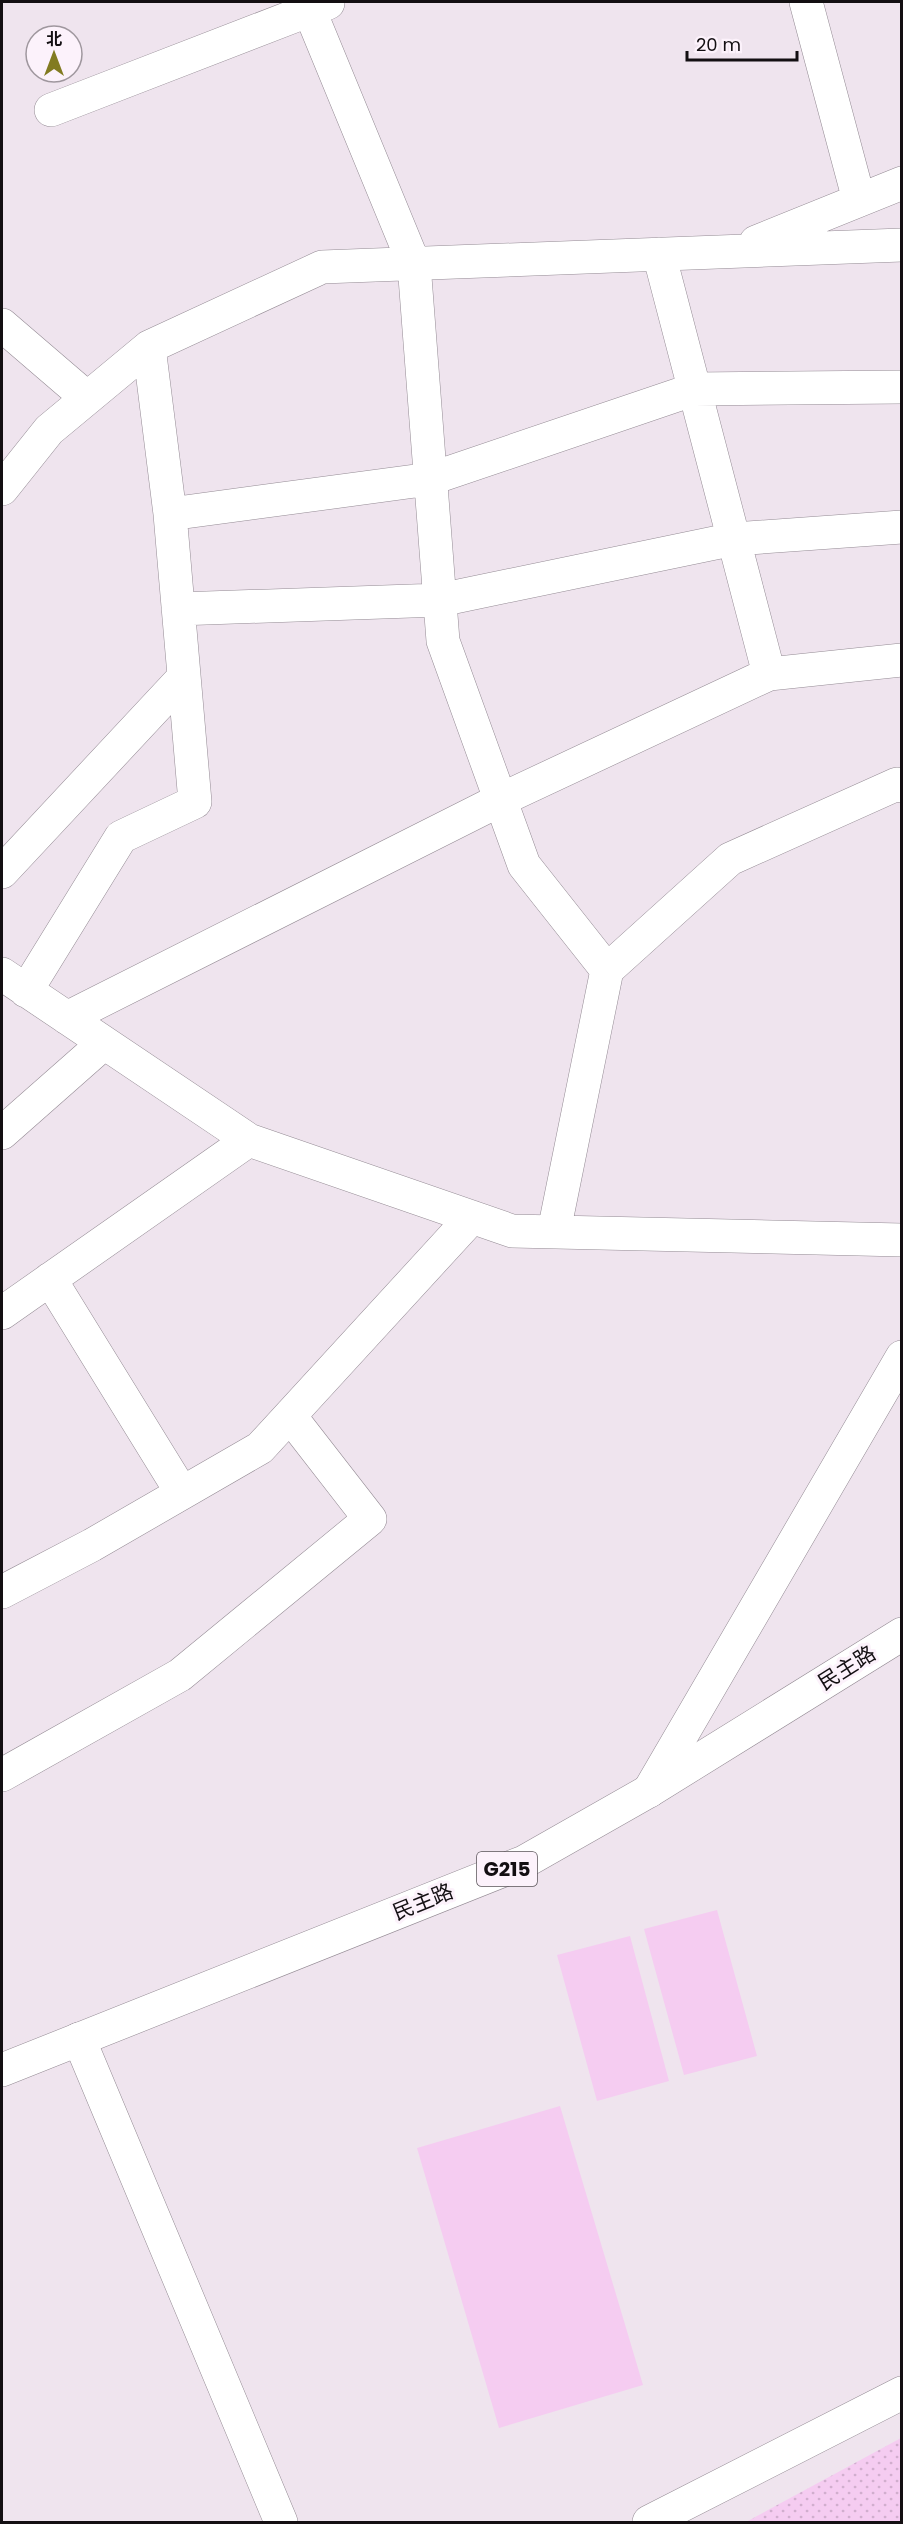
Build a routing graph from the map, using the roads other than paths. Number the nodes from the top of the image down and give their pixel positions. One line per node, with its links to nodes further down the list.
1 (806, 2): 5 (main road)
2 (318, 4): 3 (main road); 9 (main road)
3 (51, 110)
4 (902, 183): 5 (main road)
5 (859, 200): 7 (main road)
6 (902, 245): 7 (main road)
7 (732, 251): 8 (main road)
8 (659, 254): 9 (main road); 13 (main road)
9 (414, 264): 11 (main road); 15 (main road)
10 (2, 325): 14 (main road)
11 (149, 347): 14 (main road); 17 (main road)
12 (902, 387): 13 (main road)
13 (695, 388): 15 (main road); 19 (main road)
14 (87, 398): 16 (main road)
15 (430, 479): 17 (main road); 20 (main road)
16 (2, 489)
17 (170, 513): 21 (main road)
18 (902, 527): 19 (main road)
19 (734, 539): 20 (main road); 23 (main road)
20 (440, 600): 21 (main road); 26 (main road)
21 (178, 609): 24 (main road)
22 (902, 660): 23 (main road)
23 (769, 674): 26 (main road)
24 (184, 677): 27 (main road); 29 (main road)
25 (902, 786): 28 (main road)
26 (500, 801): 28 (main road); 30 (main road)
27 (2, 872)
28 (607, 970): 35 (main road)
29 (11, 986): 30 (main road)
30 (67, 1018): 31 (main road)
31 (104, 1043): 32 (main road); 33 (main road)
32 (2, 1133)
33 (249, 1140): 34 (main road); 37 (main road)
34 (472, 1217): 35 (main road); 40 (main road)
35 (554, 1231): 36 (main road)
36 (902, 1240)
37 (50, 1279): 38 (main road); 41 (main road)
38 (2, 1313)
39 (902, 1357): 45 (main road)
40 (290, 1416): 41 (main road); 44 (main road)
41 (182, 1493): 42 (main road)
42 (2, 1592)
43 (902, 1634): 45 (main road, 民主路 / G215)
44 (2, 1775)
45 (649, 1791): 46 (main road, 民主路 / G215)
46 (79, 2039): 47 (main road, G215); 49 (main road)
47 (2, 2070)
48 (902, 2393): 50 (main road)
49 (281, 2523)
50 (649, 2523)

